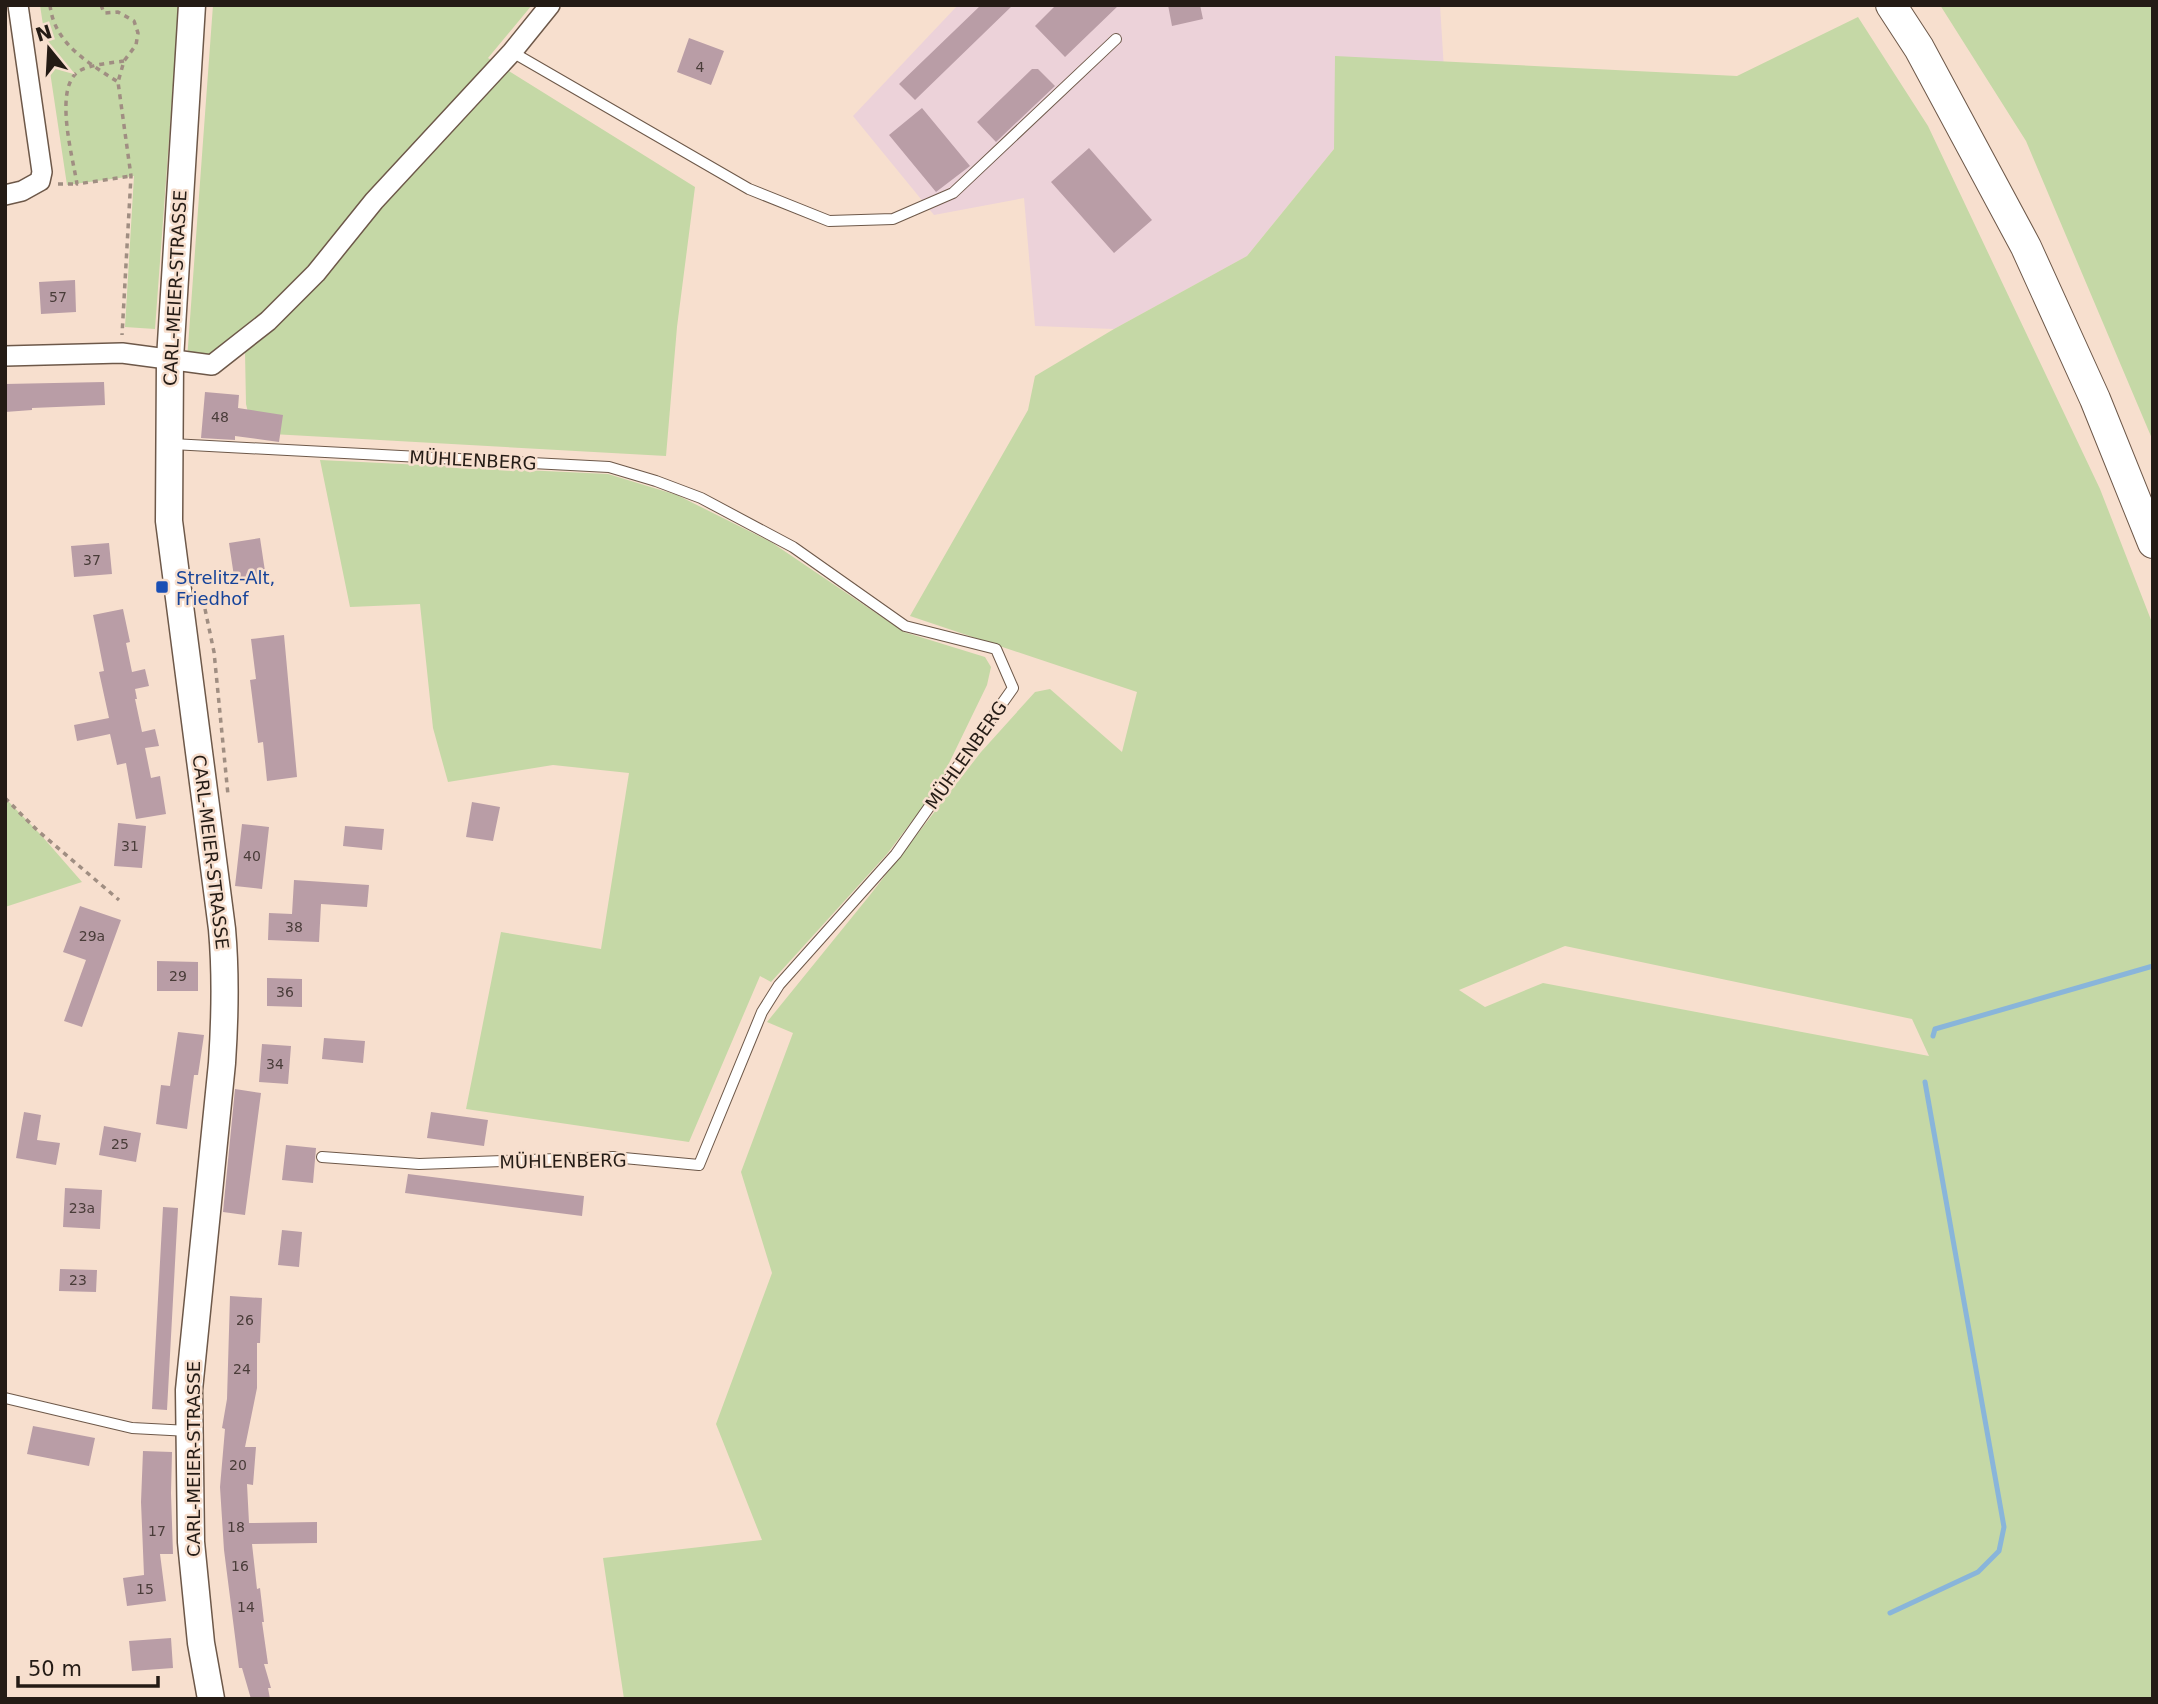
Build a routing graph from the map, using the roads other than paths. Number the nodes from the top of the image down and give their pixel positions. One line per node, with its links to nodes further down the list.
1 (18, 5): 7 (street)
2 (192, 5): 9 (street, CARL-MEIER-STRASSE)
3 (550, 5): 6 (street)
4 (1891, 5): 11 (main road)
5 (1116, 39): 6 (lane)
6 (512, 52): 9 (street)
7 (5, 195)
8 (5, 356): 9 (street)
9 (170, 359): 10 (street, CARL-MEIER-STRASSE)
10 (168, 444): 12 (lane, MÜHLENBERG); 14 (street, CARL-MEIER-STRASSE)
11 (2153, 543)
12 (322, 1157)
13 (5, 1398): 14 (lane)
14 (190, 1432): 15 (street, CARL-MEIER-STRASSE)
15 (211, 1699)

